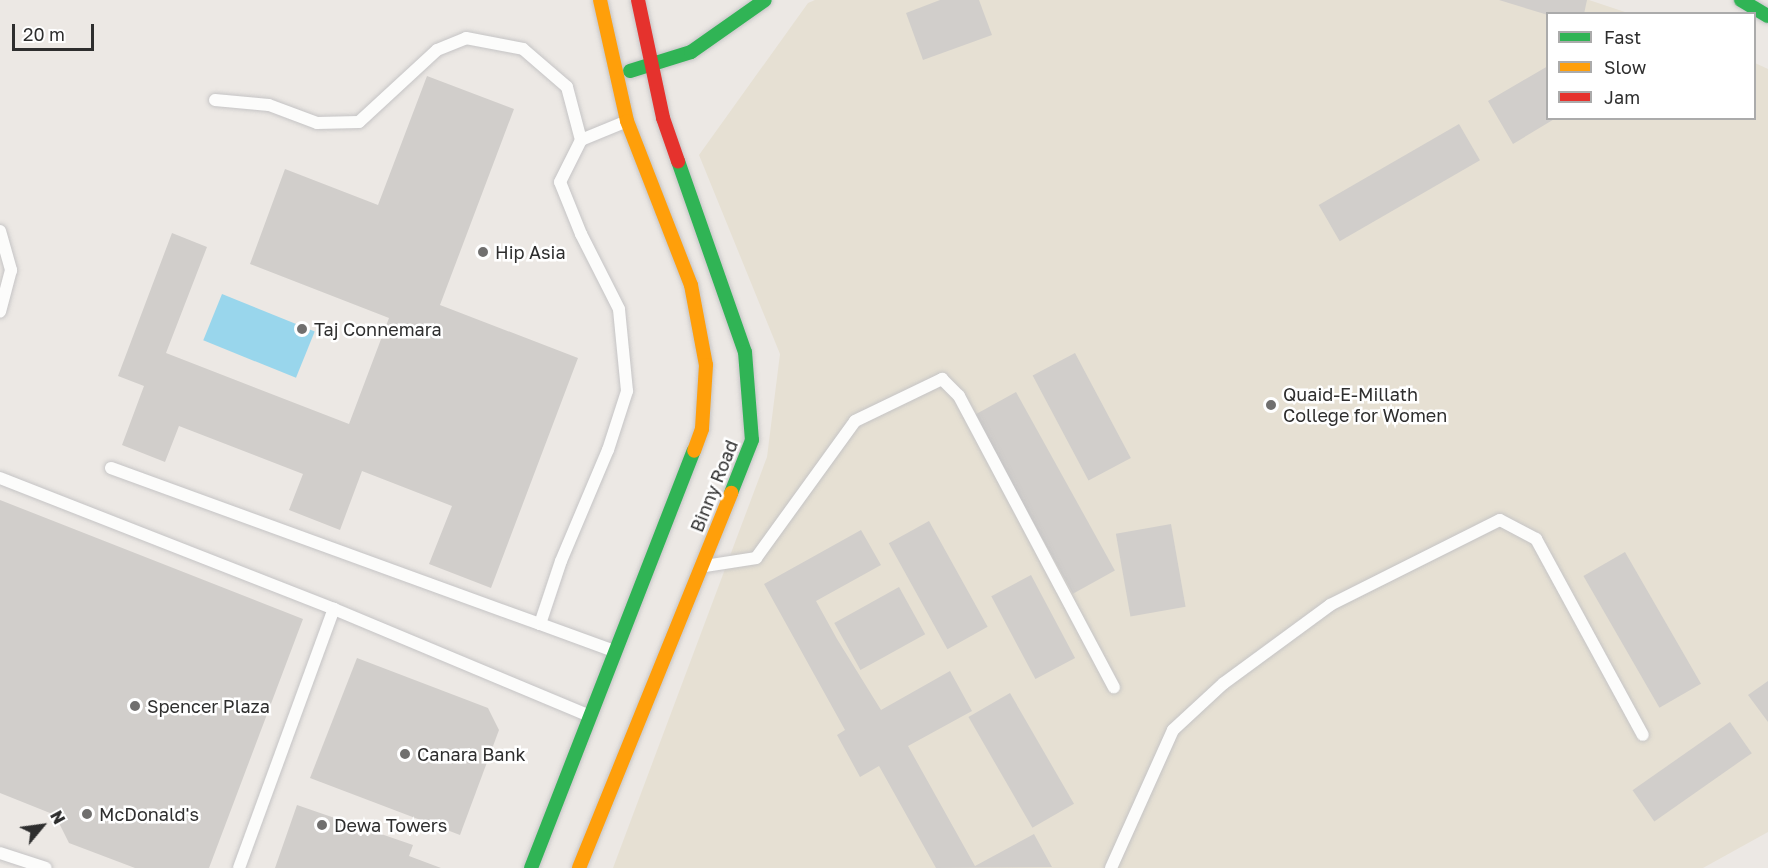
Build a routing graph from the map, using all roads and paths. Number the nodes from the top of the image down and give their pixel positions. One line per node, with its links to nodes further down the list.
1 (600, 0): 7 (main road, Binny Road)
2 (638, 0): 6 (main road, Binny Road)
3 (765, 0): 6 (main road)
4 (1741, 0): 5 (main road)
5 (1768, 16)
6 (652, 66): 7 (main road); 15 (main road, Binny Road)
7 (616, 74): 9 (main road, Binny Road)
8 (215, 100): 10 (lane)
9 (627, 121): 10 (lane); 18 (main road, Binny Road)
10 (581, 140): 17 (lane)
11 (0, 231): 12 (lane)
12 (0, 312)
13 (111, 468): 17 (lane)
14 (0, 478): 16 (lane)
15 (701, 567): 19 (lane); 26 (main road, Binny Road)
16 (334, 609): 20 (lane); 24 (lane)
17 (540, 624): 18 (lane)
18 (618, 652): 20 (main road, Binny Road)
19 (1114, 687)
20 (592, 716): 25 (main road, Binny Road)
21 (1643, 735): 27 (lane)
22 (0, 853): 23 (lane)
23 (46, 868)
24 (239, 868)
25 (531, 868)
26 (579, 868)
27 (1111, 868)

